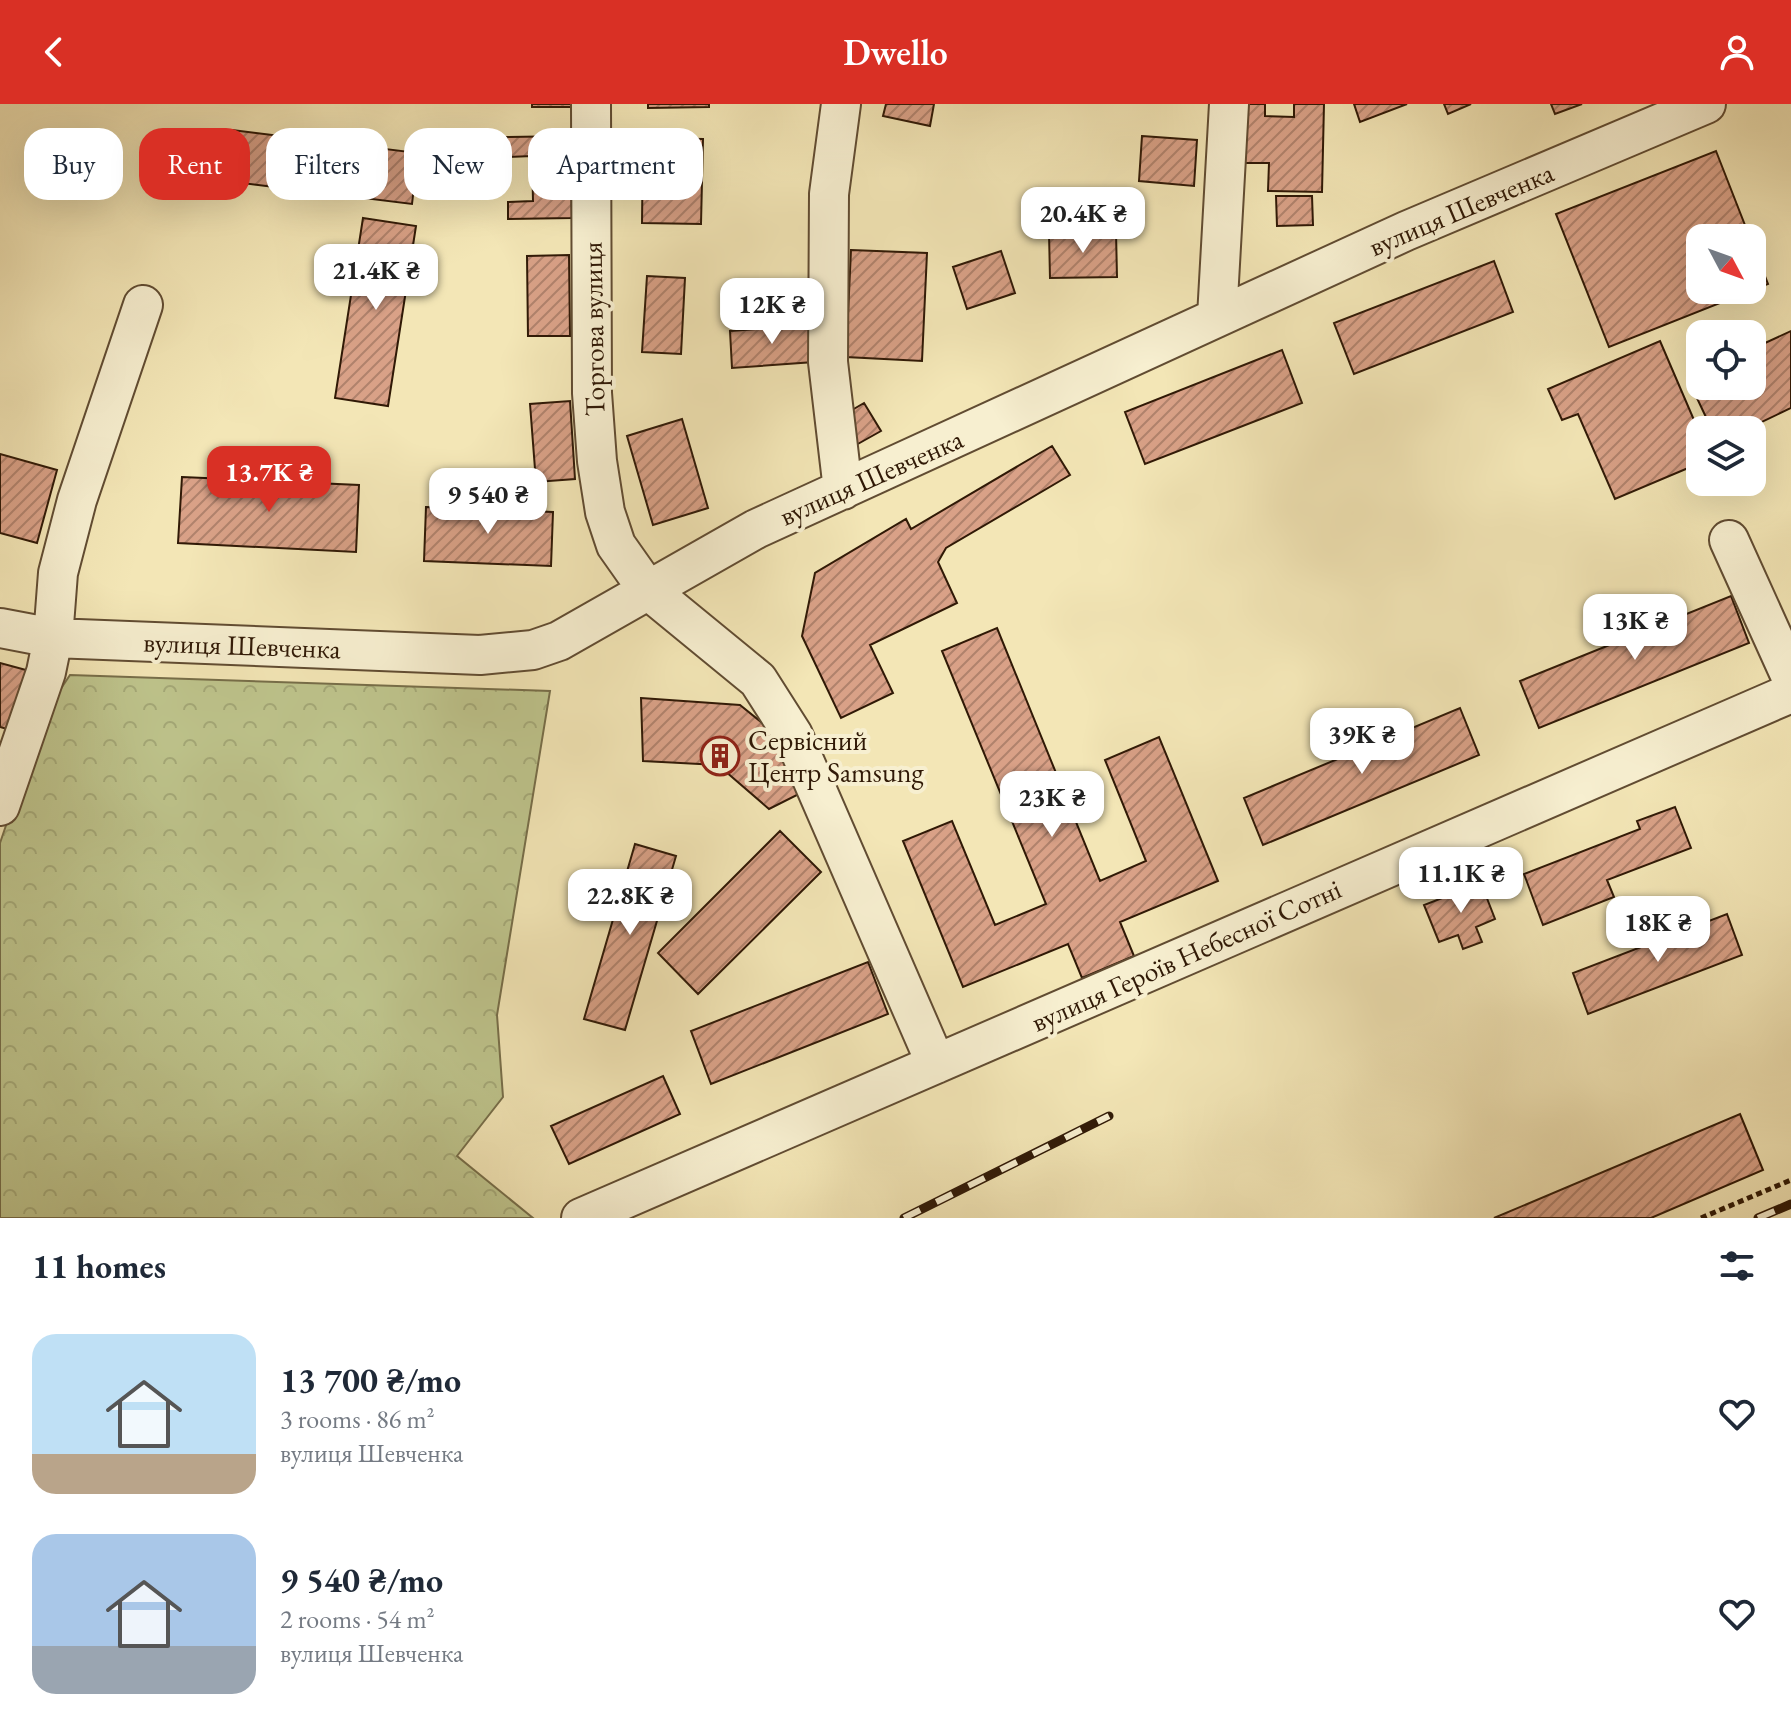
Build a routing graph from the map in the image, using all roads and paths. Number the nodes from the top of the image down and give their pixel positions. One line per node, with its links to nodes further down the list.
1 (591, 104): 9 (street, Торгова вулиця)
2 (841, 104): 7 (street)
3 (1229, 104): 6 (street)
4 (1706, 104): 6 (street, вулиця Шевченка)
5 (143, 305): 11 (street)
6 (1217, 317): 7 (street, вулиця Шевченка)
7 (843, 490): 9 (street, вулиця Шевченка)
8 (1729, 540): 12 (street)
9 (647, 589): 11 (street, вулиця Шевченка); 15 (street, Торгова вулиця)
10 (0, 628): 11 (street, вулиця Шевченка)
11 (53, 638): 14 (street)
12 (1791, 677)
13 (1791, 693): 15 (street, вулиця Героїв Небесної Сотні)
14 (0, 806)
15 (936, 1064): 17 (street, вулиця Героїв Небесної Сотні)
16 (1791, 1180): 18 (path)
17 (581, 1218)
18 (1701, 1218)

